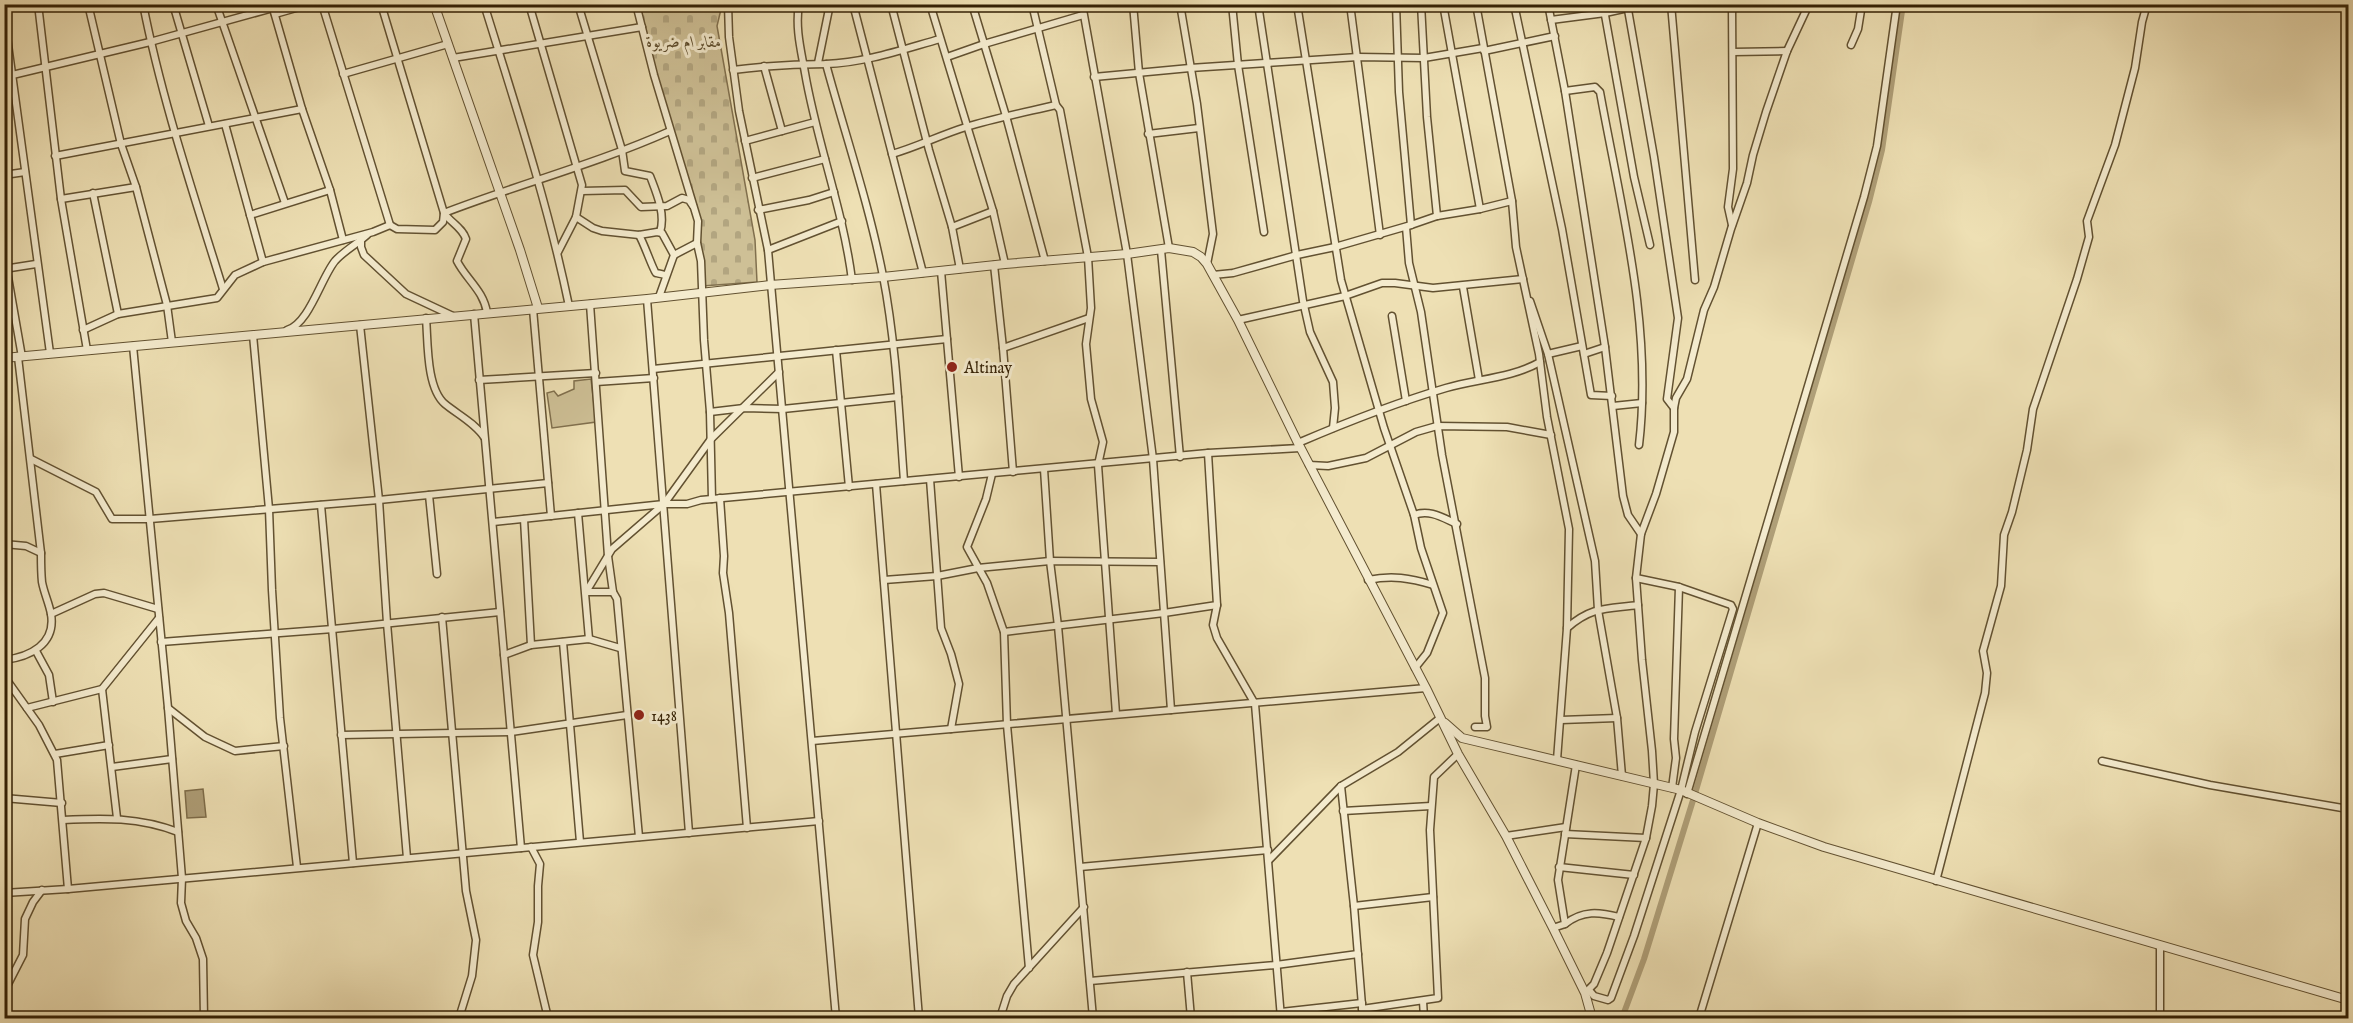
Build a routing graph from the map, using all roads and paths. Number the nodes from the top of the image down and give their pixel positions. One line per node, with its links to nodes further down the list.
1 (38, 4): 83 (street)
2 (87, 4): 68 (street)
3 (143, 4): 56 (street)
4 (173, 4): 52 (street)
5 (216, 4): 49 (street)
6 (310, 4): 44 (street)
7 (322, 4): 87 (street)
8 (381, 4): 71 (street)
9 (434, 4): 58 (street)
10 (484, 4): 64 (street)
11 (529, 4): 57 (street)
12 (578, 4): 53 (street)
13 (636, 4): 50 (street)
14 (728, 4): 85 (street)
15 (799, 4): 79 (street)
16 (830, 4): 77 (street)
17 (853, 4): 73 (street)
18 (891, 4): 62 (street)
19 (930, 4): 55 (street)
20 (972, 4): 59 (street)
21 (1032, 4): 51 (street)
22 (1082, 4): 47 (street)
23 (1133, 4): 86 (street)
24 (1180, 4): 84 (street)
25 (1232, 4): 81 (street)
26 (1258, 4): 78 (street)
27 (1297, 4): 76 (street)
28 (1350, 4): 70 (street)
29 (1396, 4): 74 (street)
30 (1421, 4): 75 (street)
31 (1443, 4): 67 (street)
32 (1476, 4): 63 (street)
33 (1514, 4): 60 (street)
34 (1548, 4): 48 (street)
35 (1603, 4): 45 (street)
36 (1646, 4): 43 (street)
37 (1671, 4): 173 (street)
38 (1732, 4): 66 (street)
39 (1809, 4): 65 (street)
40 (1862, 4): 61 (street)
41 (1897, 4): 356 (street)
42 (2146, 4): 386 (street)
43 (1628, 6): 45 (street); 233 (street)
44 (274, 9): 49 (street); 93 (street)
45 (1605, 13): 48 (street); 148 (street)
46 (4, 15): 88 (street)
47 (1083, 15): 51 (street); 90 (street)
48 (1551, 20): 54 (street)
49 (221, 21): 52 (street); 95 (street)
50 (642, 27): 53 (street); 101 (street)
51 (1037, 28): 59 (street); 92 (street)
52 (182, 33): 56 (street); 98 (street)
53 (587, 35): 57 (street); 108 (street)
54 (1555, 36): 60 (street); 91 (street)
55 (940, 39): 62 (street); 69 (street)
56 (150, 42): 68 (street); 103 (street)
57 (540, 43): 64 (street); 112 (street)
58 (448, 44): 71 (street); 72 (street)
59 (984, 44): 69 (street); 94 (street)
60 (1522, 45): 63 (street); 204 (street)
61 (1851, 45)
62 (902, 49): 73 (street); 105 (street)
63 (1483, 50): 67 (street); 124 (street)
64 (498, 51): 72 (street); 116 (street)
65 (1787, 51): 66 (street); 137 (street)
66 (1733, 52): 137 (street)
67 (1451, 54): 75 (street); 128 (street)
68 (98, 55): 83 (street); 107 (street)
69 (947, 57): 99 (street)
70 (1358, 57): 74 (street); 76 (street); 143 (street)
71 (398, 58): 87 (street); 131 (street)
72 (453, 58): 119 (street)
73 (867, 58): 80 (street); 109 (street)
74 (1398, 58): 75 (street); 138 (street)
75 (1424, 58): 133 (street)
76 (1306, 61): 78 (street); 149 (street)
77 (818, 63): 79 (street); 80 (street)
78 (1266, 63): 81 (street); 156 (street)
79 (803, 64): 82 (street); 96 (street)
80 (826, 64): 170 (street)
81 (1239, 65): 84 (street); 142 (street)
82 (764, 66): 85 (street); 102 (street)
83 (44, 67): 88 (street); 110 (street)
84 (1190, 68): 86 (street); 100 (street)
85 (733, 70): 106 (street)
86 (1139, 73): 90 (street); 104 (street)
87 (344, 74): 136 (street)
88 (12, 75): 89 (street); 113 (street)
89 (4, 77)
90 (1094, 77): 154 (street)
91 (1565, 92): 205 (street); 230 (street)
92 (1056, 105): 94 (street); 157 (street)
93 (302, 109): 95 (street); 118 (street)
94 (1006, 116): 99 (street); 158 (street)
95 (256, 117): 97 (street); 125 (street)
96 (815, 122): 102 (street); 111 (street)
97 (225, 124): 98 (street); 132 (street)
98 (209, 126): 103 (street)
99 (967, 126): 105 (street); 130 (street)
100 (1199, 128): 104 (street); 162 (street)
101 (670, 131): 108 (street); 127 (street)
102 (782, 131): 106 (street)
103 (175, 133): 107 (street); 177 (street)
104 (1148, 134): 150 (street)
105 (927, 140): 109 (street); 139 (street)
106 (745, 141): 115 (street)
107 (122, 144): 110 (street); 117 (street)
108 (622, 150): 112 (street); 126 (street)
109 (892, 154): 167 (street)
110 (55, 156): 123 (street)
111 (825, 159): 115 (street); 122 (street)
112 (578, 167): 116 (street); 120 (street)
113 (25, 172): 114 (street); 160 (street)
114 (4, 175)
115 (752, 178): 129 (street)
116 (538, 180): 119 (street); 152 (street)
117 (136, 187): 121 (street); 184 (street)
118 (330, 190): 125 (street); 145 (street)
119 (499, 191): 131 (street); 187 (street)
120 (582, 191): 126 (street); 134 (street)
121 (93, 192): 123 (street); 189 (street)
122 (834, 192): 129 (street); 135 (street)
123 (61, 199): 197 (street)
124 (1512, 201): 128 (street); 171 (street)
125 (285, 203): 132 (street)
126 (660, 205): 127 (street); 141 (street)
127 (695, 209): 147 (street)
128 (1480, 209): 133 (street)
129 (758, 210): 151 (street)
130 (993, 211): 139 (street); 161 (street)
131 (444, 213): 136 (street); 188 (street)
132 (250, 215): 159 (street)
133 (1437, 216): 138 (street)
134 (576, 217): 144 (street); 152 (street)
135 (842, 222): 151 (street); 172 (street)
136 (390, 225): 140 (street)
137 (1732, 225): 233 (street)
138 (1409, 226): 143 (street); 175 (street)
139 (952, 227): 165 (street)
140 (373, 232): 145 (street); 146 (street)
141 (660, 232): 144 (street); 155 (street)
142 (1264, 232)
143 (1380, 235): 149 (street)
144 (639, 236): 168 (street)
145 (344, 240): 159 (street)
146 (361, 240): 191 (street); 198 (street)
147 (697, 243): 155 (street); 178 (street)
148 (1650, 245)
149 (1335, 247): 156 (street); 180 (street)
150 (1165, 249): 154 (street); 162 (street); 246 (street)
151 (768, 250): 174 (street)
152 (558, 253): 186 (street)
153 (4, 254): 164 (street)
154 (1127, 254): 157 (street); 248 (street)
155 (674, 255): 168 (street)
156 (1298, 255): 169 (street); 185 (street)
157 (1088, 257): 158 (street); 194 (street)
158 (1045, 261): 161 (street)
159 (263, 262): 177 (street)
160 (36, 264): 164 (street); 209 (street)
161 (1005, 264): 163 (street)
162 (1207, 264): 169 (street)
163 (994, 266): 165 (street); 206 (street)
164 (6, 269): 213 (street)
165 (960, 269): 166 (street)
166 (941, 271): 167 (street); 200 (street)
167 (923, 273): 170 (street)
168 (666, 275): 181 (street)
169 (1213, 275): 195 (street)
170 (884, 277): 172 (street); 202 (street)
171 (1523, 279): 176 (street); 179 (street)
172 (852, 280): 174 (street)
173 (1695, 280)
174 (770, 285): 178 (street); 212 (street)
175 (1415, 287): 176 (street); 180 (street); 225 (street)
176 (1463, 287): 223 (street)
177 (223, 288): 184 (street)
178 (701, 293): 181 (street); 216 (street)
179 (1526, 293): 210 (street); 215 (street)
180 (1345, 296): 185 (street); 235 (street)
181 (659, 297): 182 (street)
182 (646, 299): 183 (street); 217 (street)
183 (590, 304): 186 (street); 219 (street)
184 (167, 305): 189 (street); 201 (street)
185 (1304, 305): 195 (street); 238 (street)
186 (569, 306): 187 (street)
187 (535, 308): 188 (street); 220 (street)
188 (487, 313): 190 (street)
189 (118, 314): 197 (street)
190 (474, 314): 191 (street); 222 (street)
191 (453, 316): 193 (street)
192 (1392, 316): 228 (street)
193 (426, 318): 196 (street); 240 (street)
194 (1089, 318): 206 (street); 249 (street)
195 (1238, 320): 243 (street)
196 (360, 325): 198 (street); 265 (street)
197 (83, 330): 207 (street)
198 (278, 332): 199 (street)
199 (253, 335): 201 (street); 268 (street)
200 (947, 339): 202 (street); 254 (street)
201 (172, 342): 203 (street)
202 (893, 344): 208 (street); 227 (street)
203 (133, 346): 207 (street); 273 (street)
204 (1582, 346): 210 (street); 211 (street)
205 (1605, 347): 211 (street); 226 (street)
206 (1003, 348): 252 (street)
207 (87, 350): 209 (street)
208 (836, 350): 212 (street); 229 (street)
209 (50, 353): 213 (street)
210 (1548, 354): 297 (street)
211 (1584, 354): 226 (street)
212 (778, 356): 216 (street); 218 (street)
213 (20, 357): 214 (street); 247 (street)
214 (4, 358)
215 (1540, 362): 223 (street); 239 (street)
216 (706, 363): 217 (street); 236 (street)
217 (653, 369): 221 (street)
218 (779, 372): 232 (street); 234 (street)
219 (596, 373): 220 (street); 224 (street)
220 (538, 376): 222 (street); 257 (street)
221 (654, 378): 224 (street); 266 (street)
222 (479, 380): 240 (street)
223 (1479, 380): 225 (street)
224 (596, 382): 269 (street)
225 (1431, 392): 228 (street); 237 (street)
226 (1612, 396): 231 (street)
227 (898, 397): 229 (street); 256 (street)
228 (1406, 401): 235 (street)
229 (841, 403): 234 (street); 259 (street)
230 (1642, 403): 231 (street); 242 (street)
231 (1613, 406): 277 (street)
232 (744, 408): 234 (street); 236 (street); 241 (street)
233 (1674, 408): 277 (street)
234 (783, 409): 261 (street)
235 (1378, 409): 238 (street); 244 (street)
236 (710, 412): 241 (street)
237 (1437, 426): 239 (street); 244 (street); 276 (street)
238 (1333, 428): 243 (street)
239 (1551, 435): 306 (street)
240 (485, 439): 260 (street)
241 (711, 439): 264 (street); 266 (street)
242 (1639, 445)
243 (1299, 446): 245 (street); 250 (street)
244 (1389, 446): 250 (street); 271 (street)
245 (1208, 453): 246 (street); 294 (street)
246 (1180, 456): 248 (street)
247 (31, 459): 273 (street); 279 (street)
248 (1153, 459): 249 (street); 283 (street)
249 (1098, 465): 251 (street); 282 (street)
250 (1309, 465): 289 (street)
251 (1044, 469): 252 (street); 281 (street)
252 (1013, 472): 253 (street)
253 (992, 474): 254 (street); 284 (street)
254 (959, 477): 255 (street)
255 (930, 479): 256 (street); 286 (street)
256 (904, 481): 258 (street)
257 (548, 483): 260 (street); 272 (street)
258 (876, 484): 259 (street); 288 (street)
259 (849, 487): 261 (street)
260 (490, 489): 262 (street); 275 (street)
261 (790, 491): 263 (street); 342 (street)
262 (429, 495): 265 (street); 285 (street)
263 (720, 498): 264 (street); 366 (street)
264 (712, 499): 266 (street)
265 (379, 500): 267 (street); 304 (street)
266 (664, 504): 269 (street); 280 (street); 369 (street)
267 (321, 505): 268 (street); 307 (street)
268 (269, 509): 273 (street); 309 (street)
269 (605, 510): 270 (street); 280 (street)
270 (578, 513): 272 (street); 292 (street)
271 (1414, 515): 276 (street); 290 (street)
272 (551, 516): 274 (street)
273 (150, 519): 296 (street)
274 (524, 519): 275 (street); 313 (street)
275 (493, 522): 298 (street)
276 (1457, 524): 335 (street)
277 (1641, 534): 287 (street)
278 (4, 544): 279 (street)
279 (41, 553): 300 (street)
280 (608, 556): 292 (street); 293 (street)
281 (1050, 561): 282 (street); 284 (street); 305 (street)
282 (1106, 562): 283 (street); 303 (street)
283 (1160, 562): 299 (street)
284 (978, 568): 286 (street); 308 (street)
285 (437, 574)
286 (937, 576): 288 (street); 336 (street)
287 (1636, 578): 291 (street); 295 (street)
288 (884, 580): 339 (street)
289 (1368, 580): 290 (street); 318 (street)
290 (1433, 585): 318 (street)
291 (1678, 587): 355 (street); 356 (street)
292 (586, 592): 293 (street); 310 (street)
293 (613, 592): 314 (street)
294 (1216, 605): 299 (street); 323 (street)
295 (1638, 605): 297 (street); 353 (street)
296 (158, 609): 300 (street); 302 (street)
297 (1598, 610): 306 (street); 331 (street)
298 (500, 612): 301 (street); 316 (street)
299 (1164, 613): 303 (street); 326 (street)
300 (51, 614): 315 (street)
301 (442, 617): 304 (street); 338 (street)
302 (159, 618): 311 (street); 321 (street)
303 (1108, 620): 305 (street); 327 (street)
304 (387, 623): 307 (street); 341 (street)
305 (1058, 626): 308 (street); 329 (street)
306 (1567, 628): 332 (street)
307 (333, 629): 309 (street); 340 (street)
308 (1004, 632): 334 (street)
309 (275, 634): 311 (street); 344 (street)
310 (589, 639): 312 (street); 314 (street)
311 (161, 642): 325 (street)
312 (563, 642): 313 (street); 333 (street)
313 (531, 645): 316 (street)
314 (621, 648): 328 (street)
315 (36, 651): 317 (street); 322 (street)
316 (504, 655): 337 (street)
317 (4, 660)
318 (1414, 668): 320 (street)
319 (4, 676): 324 (street)
320 (1426, 688): 323 (street); 330 (street)
321 (102, 689): 322 (street); 343 (street)
322 (53, 702): 324 (street)
323 (1255, 704): 326 (street); 376 (street)
324 (27, 708): 345 (street)
325 (168, 708): 344 (street); 347 (street)
326 (1171, 710): 327 (street)
327 (1116, 714): 329 (street)
328 (627, 715): 333 (street); 371 (street)
329 (1067, 718): 334 (street); 382 (street)
330 (1440, 718): 346 (street); 348 (street); 354 (street)
331 (1617, 718): 332 (street); 352 (street)
332 (1561, 720): 348 (street)
333 (570, 723): 337 (street); 373 (street)
334 (1007, 725): 336 (street); 399 (street)
335 (1475, 727)
336 (951, 729): 339 (street)
337 (511, 732): 338 (street); 375 (street)
338 (451, 734): 341 (street); 377 (street)
339 (896, 734): 342 (street); 412 (street)
340 (341, 735): 341 (street); 380 (street)
341 (397, 735): 378 (street)
342 (812, 741): 364 (street)
343 (110, 745): 345 (street); 351 (street)
344 (284, 746): 381 (street)
345 (55, 754): 358 (street)
346 (1458, 754): 359 (street); 370 (street)
347 (172, 759): 351 (street); 368 (street)
348 (1557, 760): 350 (street)
349 (2102, 761): 360 (street)
350 (1576, 765): 352 (street); 367 (street)
351 (112, 767): 362 (street)
352 (1622, 776): 353 (street)
353 (1654, 784): 355 (street); 372 (street)
354 (1341, 786): 361 (street); 379 (street)
355 (1672, 788): 356 (street)
356 (1684, 792): 365 (street); 402 (street)
357 (4, 798): 358 (street)
358 (62, 803): 363 (street)
359 (1431, 806): 361 (street); 390 (street)
360 (2349, 809)
361 (1343, 811): 391 (street)
362 (117, 818): 363 (street); 368 (street)
363 (63, 820): 387 (street)
364 (819, 821): 366 (street); 411 (street)
365 (1758, 823): 386 (street); 419 (street)
366 (747, 828): 369 (street)
367 (1566, 830): 370 (street); 372 (street); 383 (street)
368 (178, 832): 385 (street)
369 (689, 833): 371 (street)
370 (1506, 836): 395 (street)
371 (639, 837): 373 (street)
372 (1646, 838): 384 (street)
373 (580, 842): 374 (street)
374 (531, 847): 375 (street); 410 (street)
375 (521, 848): 377 (street)
376 (1268, 850): 379 (street); 382 (street)
377 (462, 854): 378 (street); 409 (street)
378 (407, 858): 380 (street)
379 (1269, 860): 398 (street)
380 (353, 863): 381 (street)
381 (297, 867): 385 (street)
382 (1080, 867): 392 (street)
383 (1559, 867): 384 (street); 394 (street)
384 (1634, 875): 393 (street)
385 (182, 878): 387 (street); 408 (street)
386 (1936, 881): 396 (street)
387 (68, 889): 388 (street)
388 (42, 890): 389 (street); 403 (street)
389 (4, 893)
390 (1433, 897): 391 (street); 405 (street)
391 (1354, 906): 397 (street)
392 (1084, 907): 399 (street); 401 (street)
393 (1619, 917): 394 (street); 402 (street)
394 (1565, 924): 395 (street)
395 (1553, 928): 402 (street)
396 (2160, 946): 404 (street); 420 (street)
397 (1358, 954): 398 (street); 406 (street)
398 (1276, 965): 400 (street); 407 (street)
399 (1029, 968): 413 (street)
400 (1187, 972): 401 (street); 415 (street)
401 (1090, 981): 414 (street)
402 (1587, 991): 418 (street)
403 (4, 992)
404 (2349, 1000)
405 (1423, 1001): 406 (street); 417 (street)
406 (1362, 1006): 407 (street); 416 (street)
407 (1281, 1015)
408 (204, 1018)
409 (459, 1018)
410 (548, 1018)
411 (837, 1018)
412 (919, 1018)
413 (1000, 1018)
414 (1093, 1018)
415 (1191, 1018)
416 (1363, 1018)
417 (1424, 1018)
418 (1592, 1018)
419 (1699, 1018)
420 (2160, 1018)

